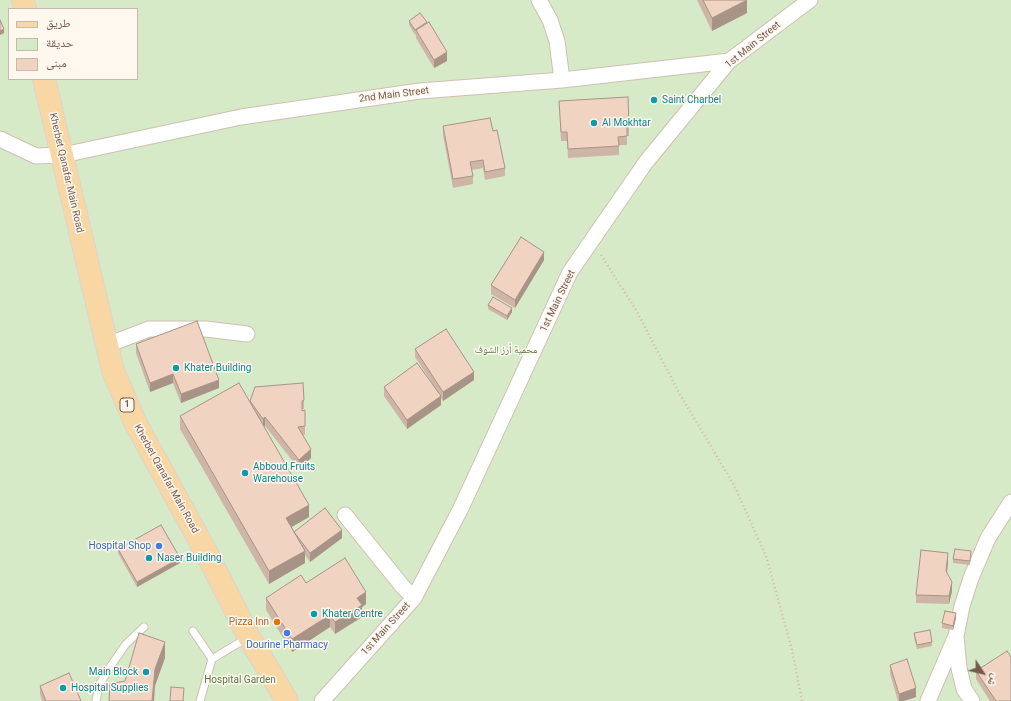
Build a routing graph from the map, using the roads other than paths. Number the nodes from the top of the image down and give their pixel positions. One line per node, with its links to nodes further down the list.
1 (539, 0): 5 (street)
2 (810, 0): 3 (street, 1st Main Street)
3 (729, 62): 5 (street, 2nd Main Street); 12 (street, 1st Main Street)
4 (44, 80): 7 (main road, Kherbet Qanafar Main Road / 1)
5 (562, 80): 7 (street, 2nd Main Street)
6 (0, 139): 7 (street, 2nd Main Street)
7 (63, 154): 9 (main road, Kherbet Qanafar Main Road / 1)
8 (247, 334): 9 (street)
9 (107, 345): 16 (main road, Kherbet Qanafar Main Road / 1)
10 (1011, 502): 15 (street)
11 (345, 515): 12 (street)
12 (414, 598): 21 (street, 1st Main Street)
13 (144, 627): 18 (lane)
14 (193, 631): 17 (lane)
15 (956, 636): 22 (street); 23 (street)
16 (249, 637): 17 (lane); 20 (main road, Kherbet Qanafar Main Road / 1)
17 (212, 659): 19 (lane)
18 (96, 701)
19 (200, 701)
20 (287, 701)
21 (322, 701)
22 (928, 701)
23 (972, 701)

